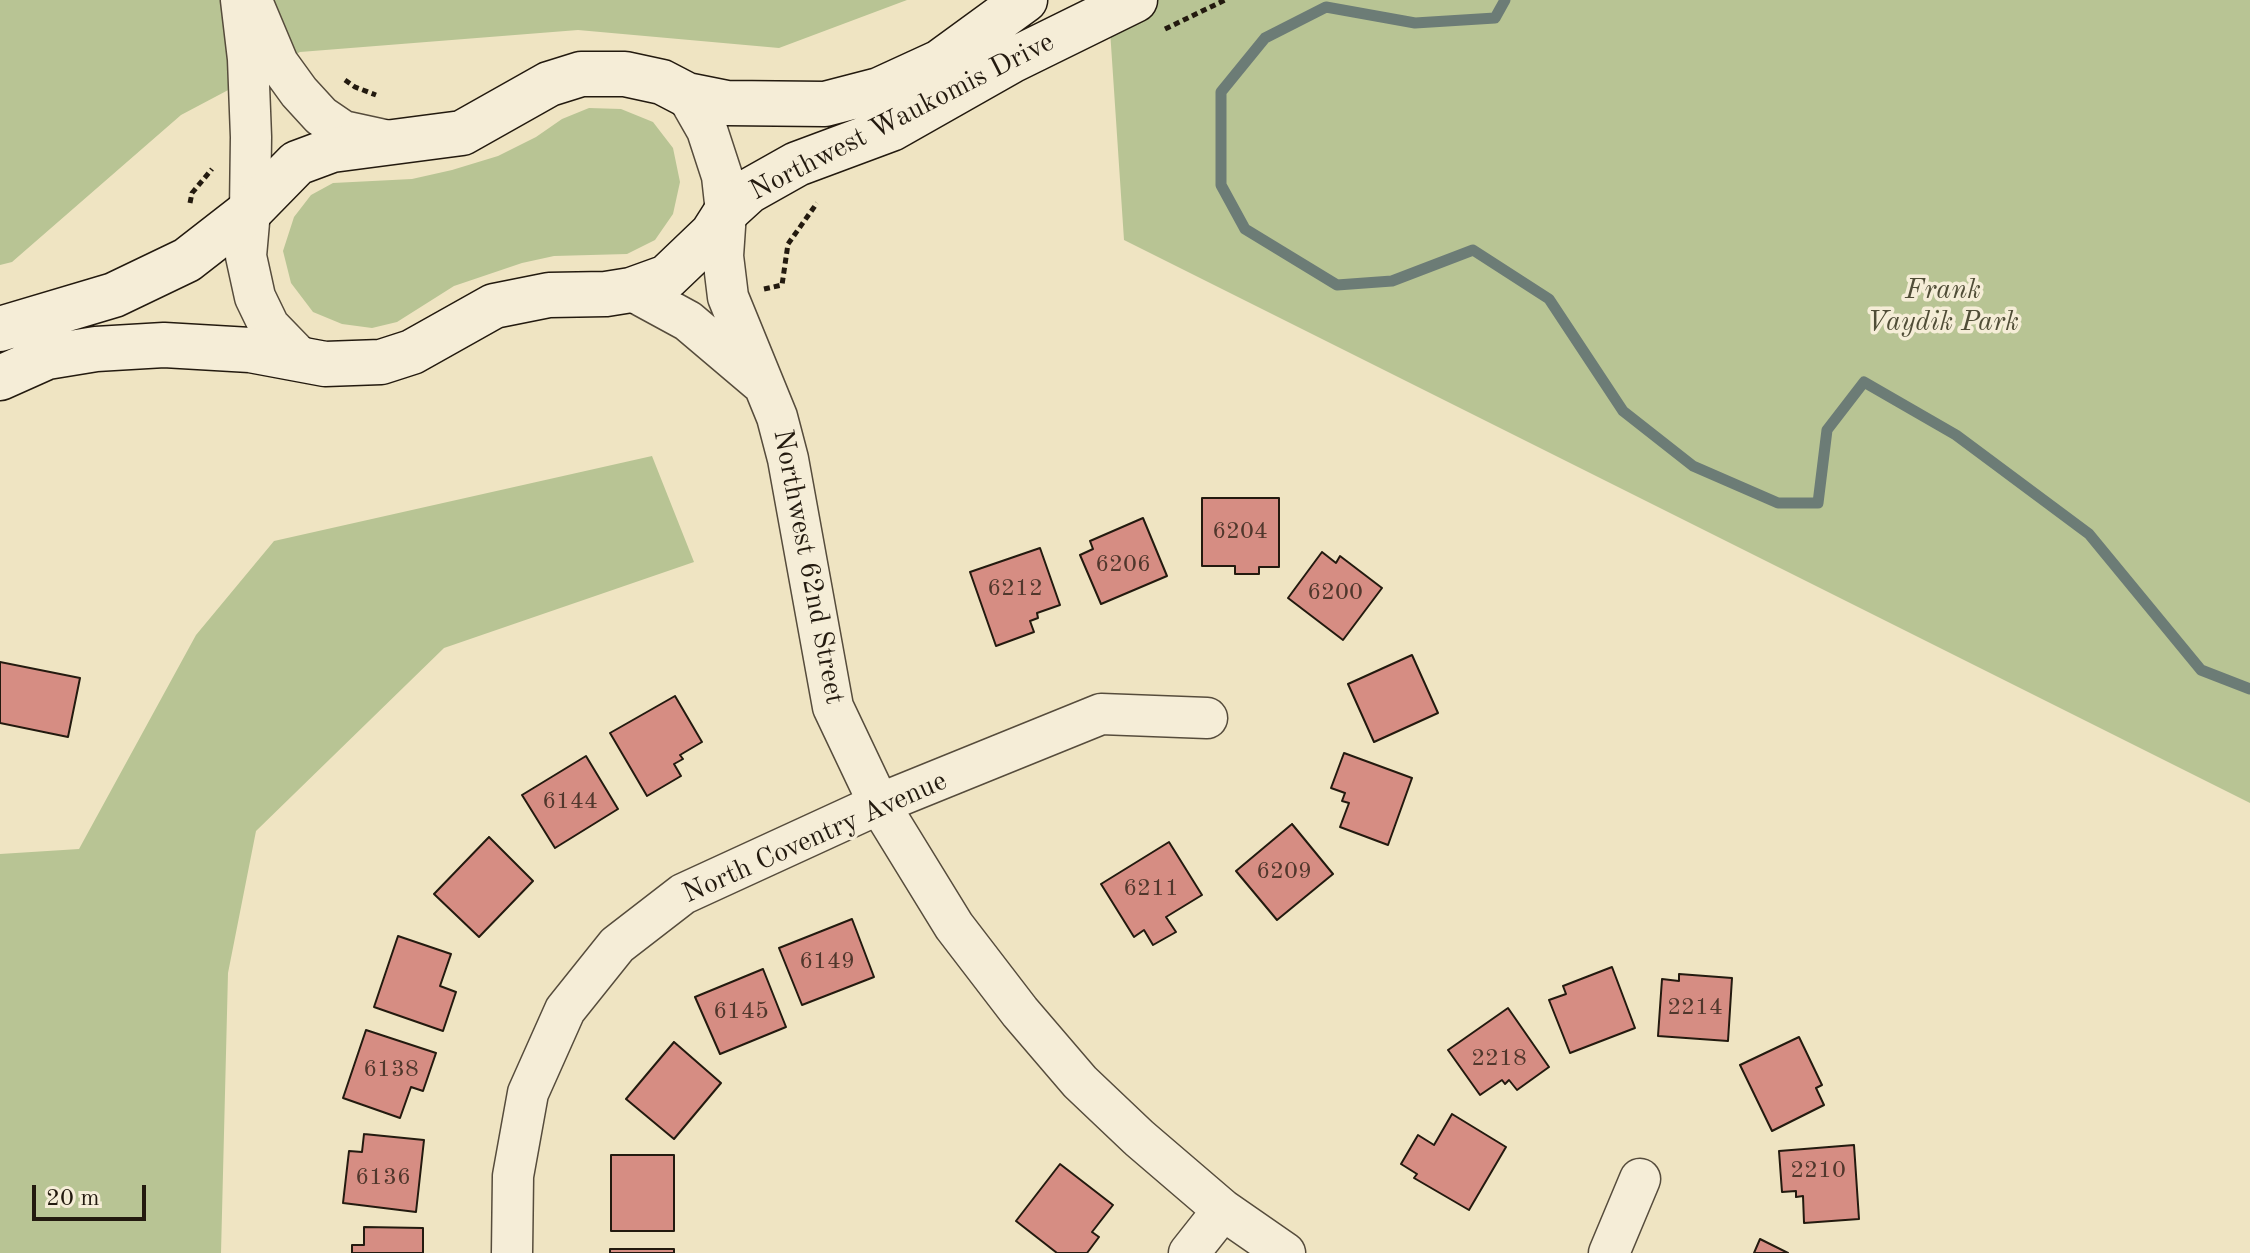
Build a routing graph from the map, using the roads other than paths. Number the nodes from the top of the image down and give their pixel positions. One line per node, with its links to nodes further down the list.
1 (241, 0): 7 (street)
2 (251, 0): 6 (street)
3 (1025, 0): 5 (main road, Northwest Waukomis Drive)
4 (1135, 0): 8 (main road, Northwest Waukomis Drive)
5 (687, 95): 6 (main road, Northwest Waukomis Drive); 8 (street, Northwest 62nd Street)
6 (397, 143): 7 (main road, Northwest Waukomis Drive)
7 (250, 211): 10 (main road, Northwest Waukomis Drive); 11 (street)
8 (726, 212): 9 (main road, Northwest Waukomis Drive); 13 (street, Northwest 62nd Street)
9 (631, 290): 11 (main road, Northwest Waukomis Drive); 13 (street, Northwest 62nd Street)
10 (0, 329)
11 (302, 360): 12 (main road, Northwest Waukomis Drive)
12 (0, 378)
13 (763, 384): 15 (street, Northwest 62nd Street)
14 (1207, 718): 15 (street, North Coventry Avenue)
15 (879, 804): 17 (street, Northwest 62nd Street); 18 (street, North Coventry Avenue)
16 (1640, 1179): 21 (street)
17 (1223, 1210): 19 (street); 20 (street, Northwest 62nd Street)
18 (512, 1253)
19 (1189, 1253)
20 (1285, 1253)
21 (1609, 1253)

